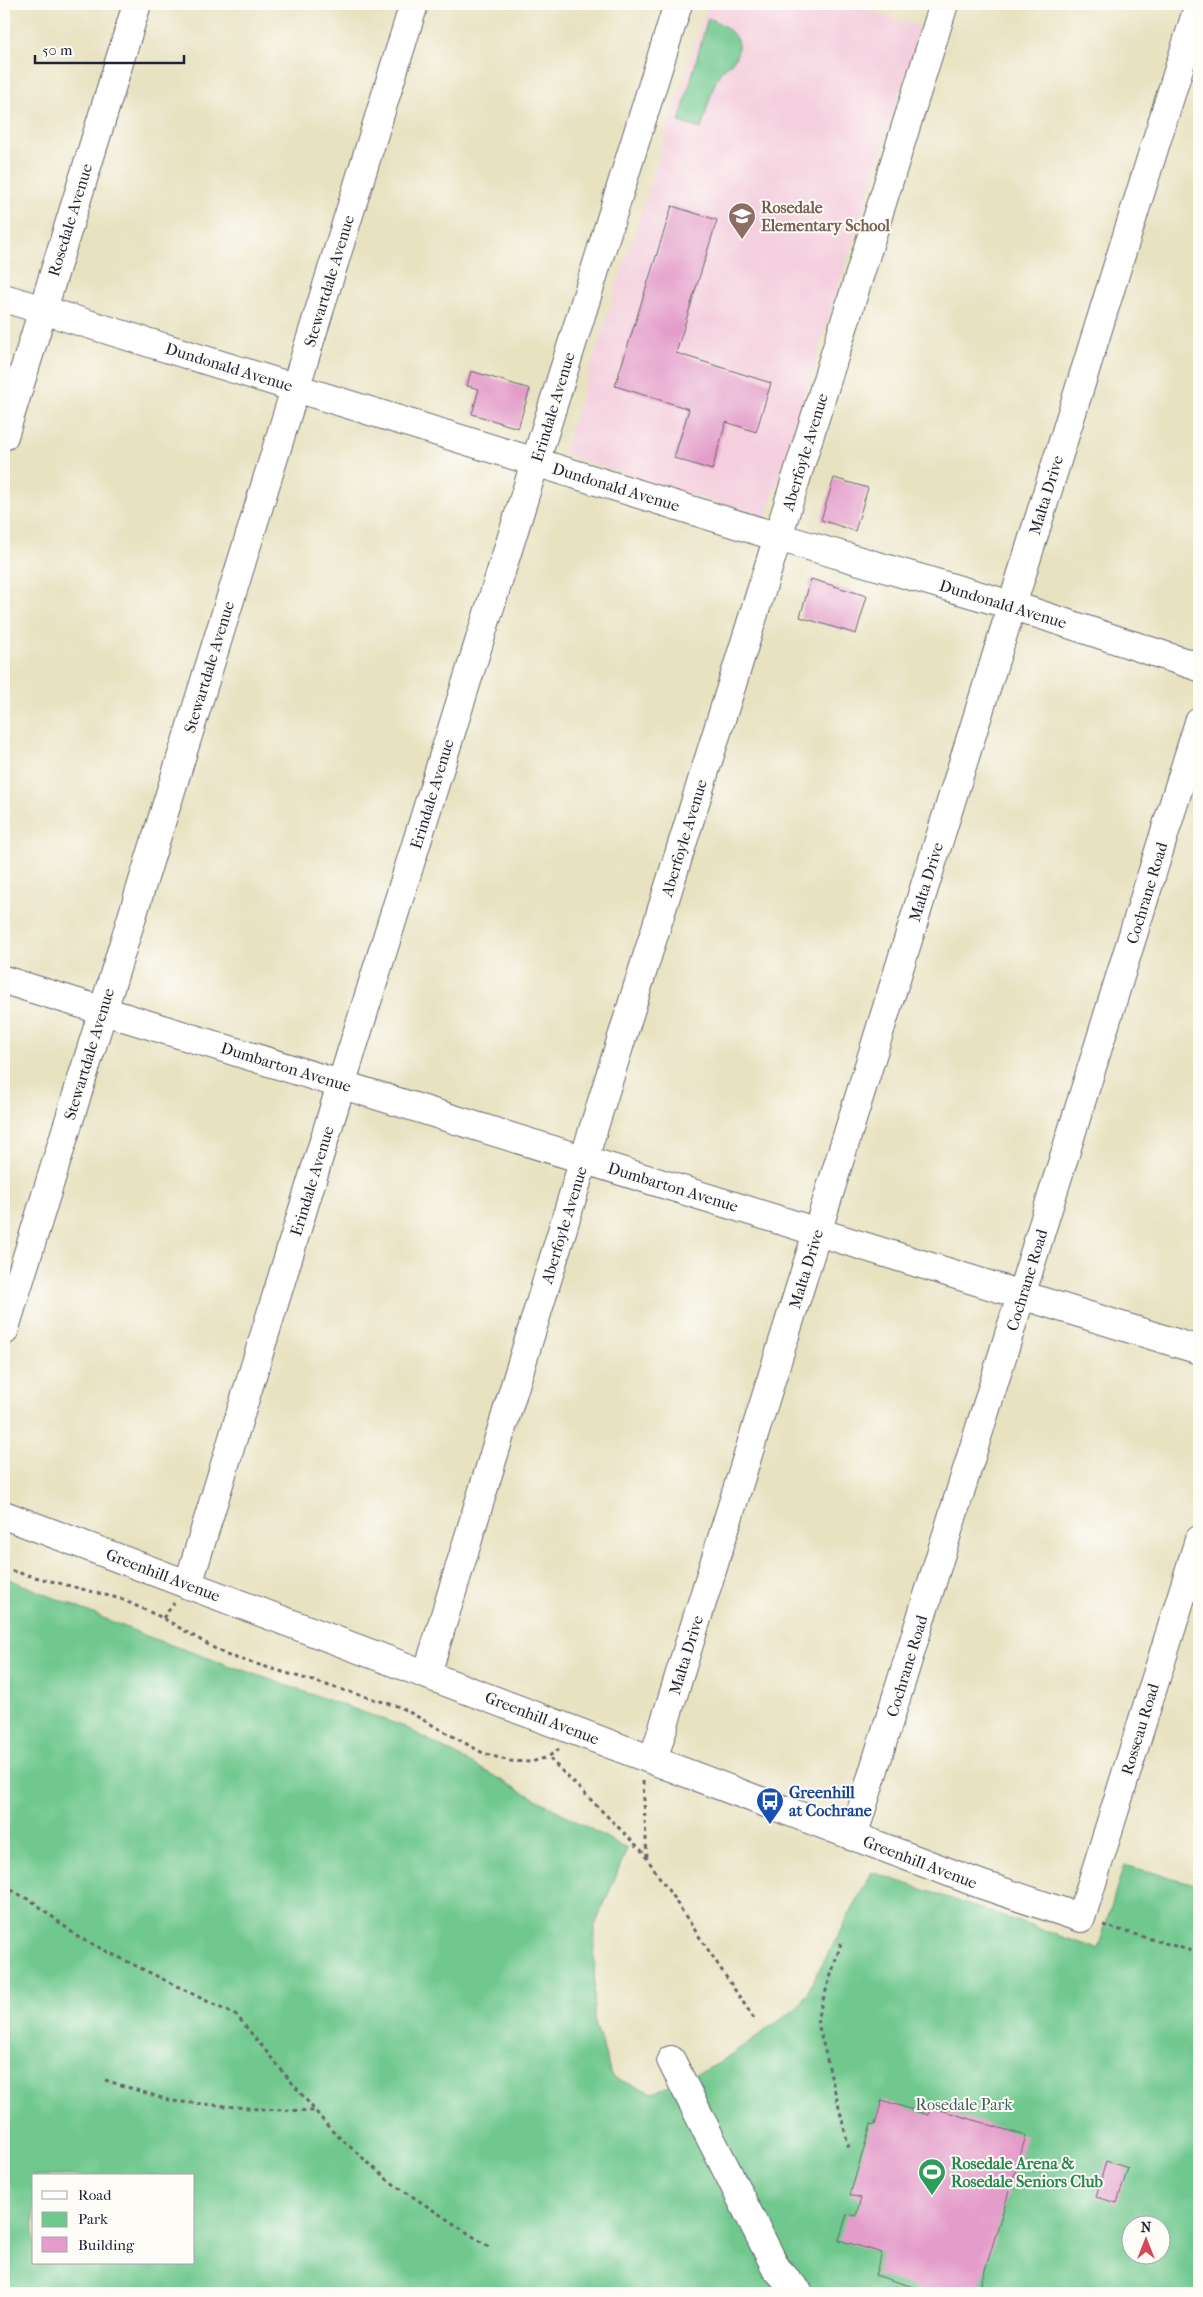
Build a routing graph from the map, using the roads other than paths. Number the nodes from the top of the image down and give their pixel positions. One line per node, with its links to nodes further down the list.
1 (137, 4): 7 (street, Rosedale Avenue)
2 (414, 4): 8 (street, Stewartdale Avenue)
3 (678, 4): 10 (street, Erindale Avenue)
4 (944, 4): 11 (street, Aberfoyle Avenue)
5 (1199, 4): 12 (street, Malta Drive)
6 (4, 298): 7 (street, Dundonald Avenue)
7 (43, 310): 8 (street, Dundonald Avenue); 9 (street, Rosedale Avenue)
8 (295, 388): 10 (street, Dundonald Avenue); 16 (street, Stewartdale Avenue)
9 (4, 436)
10 (536, 462): 11 (street, Dundonald Avenue); 17 (street, Erindale Avenue)
11 (778, 538): 12 (street, Dundonald Avenue); 18 (street, Aberfoyle Avenue)
12 (1011, 605): 13 (street, Dundonald Avenue); 19 (street, Malta Drive)
13 (1199, 667)
14 (1199, 722): 20 (street, Cochrane Road)
15 (4, 980): 16 (street, Dumbarton Avenue)
16 (103, 1010): 17 (street, Dumbarton Avenue); 21 (street, Stewartdale Avenue)
17 (341, 1085): 18 (street, Dumbarton Avenue); 25 (street, Erindale Avenue)
18 (584, 1159): 19 (street, Dumbarton Avenue); 26 (street, Aberfoyle Avenue)
19 (818, 1232): 20 (street, Dumbarton Avenue); 27 (street, Malta Drive)
20 (1022, 1296): 22 (street, Dumbarton Avenue); 28 (street, Cochrane Road)
21 (4, 1331)
22 (1199, 1350)
23 (4, 1515): 25 (street, Greenhill Avenue)
24 (1199, 1540): 29 (street, Rosseau Road)
25 (188, 1584): 26 (street, Greenhill Avenue)
26 (427, 1674): 27 (street, Greenhill Avenue)
27 (648, 1768): 28 (street, Greenhill Avenue)
28 (853, 1837): 29 (street, Greenhill Avenue)
29 (1080, 1918)
30 (671, 2060): 31 (street)
31 (799, 2293)

